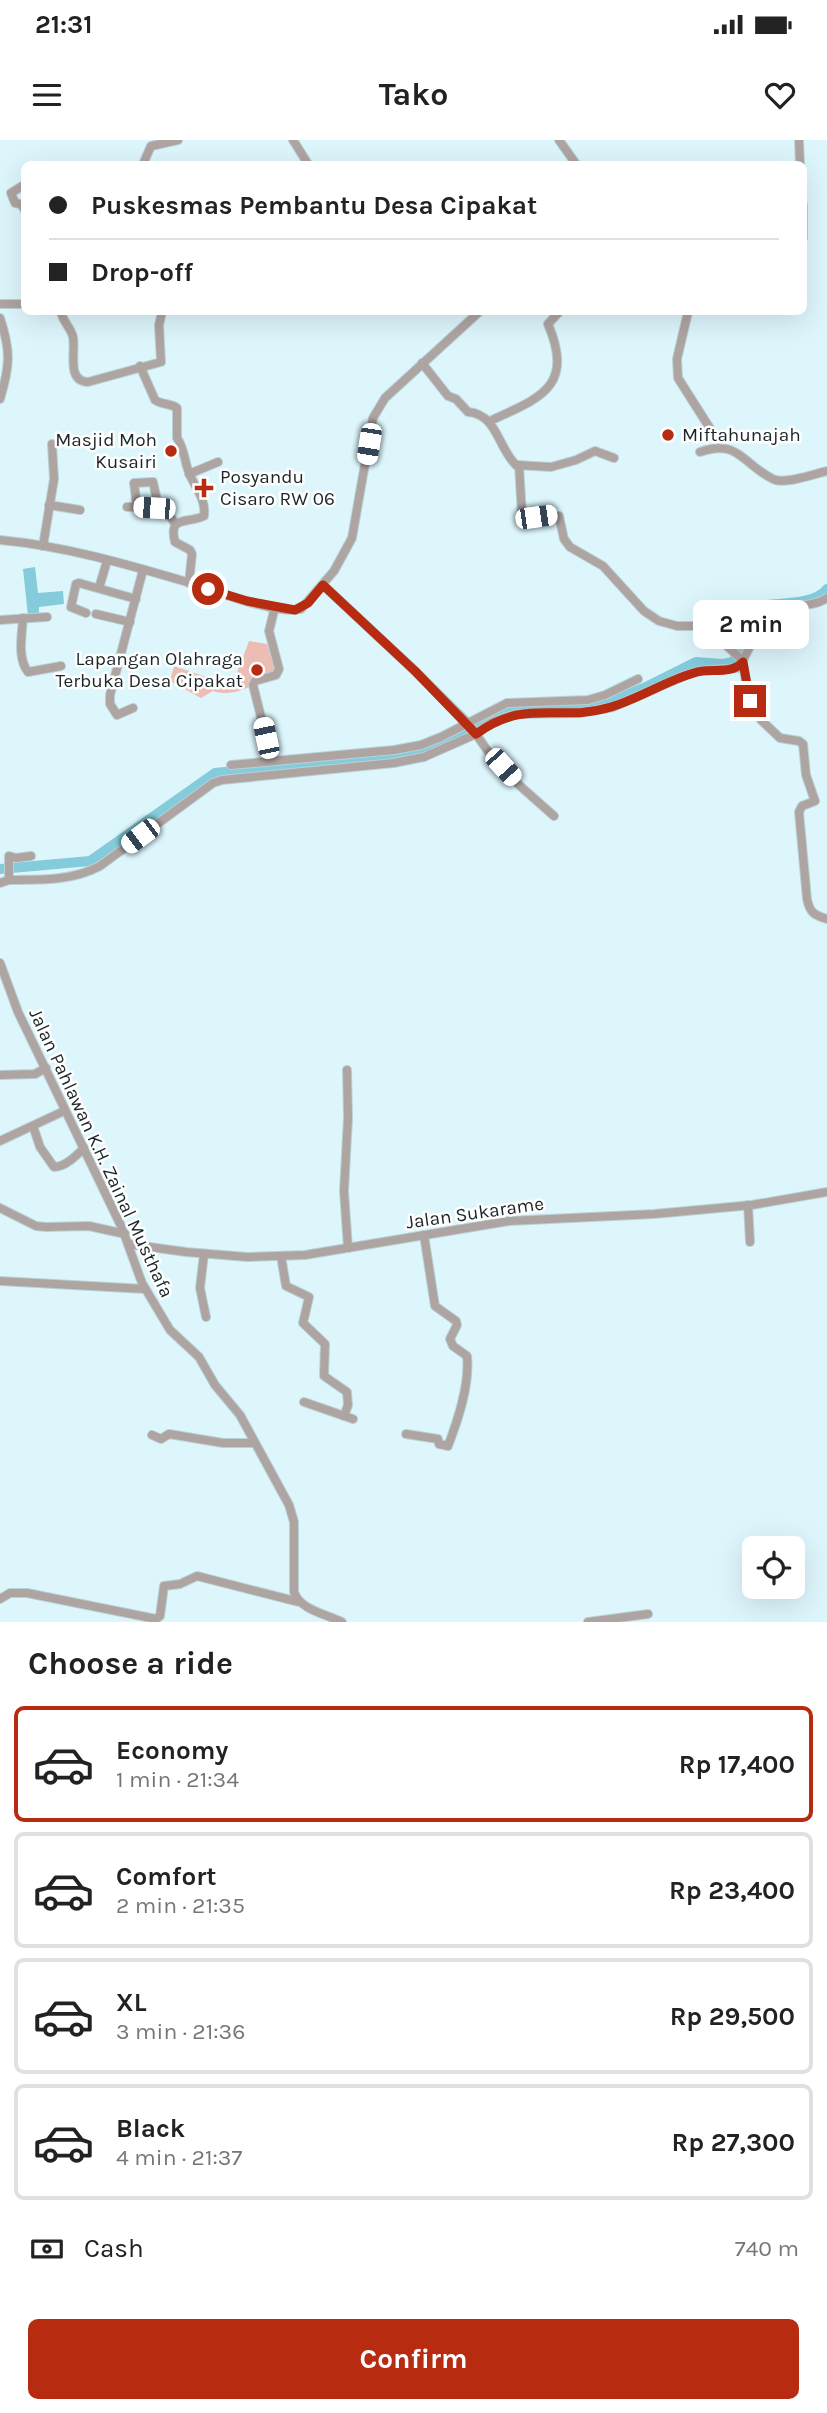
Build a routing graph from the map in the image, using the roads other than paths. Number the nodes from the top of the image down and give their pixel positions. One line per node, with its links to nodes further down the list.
1 (178, 140): 5 (street)
2 (293, 140): 7 (street)
3 (559, 140): 8 (street)
4 (799, 140): 9 (street)
5 (153, 143): 6 (street)
6 (144, 161)
7 (306, 161)
8 (574, 161)
9 (800, 161)
10 (21, 187): 11 (street)
11 (21, 204)
12 (0, 304): 13 (street)
13 (21, 304)
14 (62, 315): 20 (street)
15 (161, 315): 20 (street)
16 (476, 315): 21 (street)
17 (555, 315): 23 (street)
18 (687, 315): 24 (street)
19 (0, 318): 22 (street)
20 (140, 366): 31 (street)
21 (416, 369): 23 (street); 43 (street)
22 (0, 398)
23 (489, 421): 29 (street)
24 (711, 430)
25 (52, 444): 32 (street)
26 (701, 452): 30 (street)
27 (614, 458): 29 (street)
28 (218, 462): 31 (street)
29 (519, 466): 54 (street)
30 (827, 471)
31 (189, 474): 37 (street)
32 (49, 505): 36 (street); 39 (street)
33 (127, 507): 34 (street)
34 (137, 507): 35 (street); 35 (street)
35 (159, 509): 37 (street)
36 (80, 510)
37 (175, 524): 42 (street)
38 (0, 540): 39 (street)
39 (43, 546): 40 (street)
40 (107, 561): 41 (street); 44 (street)
41 (143, 570): 42 (street); 45 (street)
42 (189, 583): 47 (street)
43 (323, 585): 47 (street); 58 (street)
44 (99, 588): 45 (street); 48 (street)
45 (136, 599): 53 (street)
46 (825, 602): 54 (street)
47 (275, 607): 60 (street)
48 (86, 613)
49 (96, 614): 53 (street)
50 (47, 617): 51 (street)
51 (23, 618): 52 (street); 55 (street)
52 (0, 620)
53 (130, 622): 57 (street)
54 (739, 658): 58 (street); 64 (street)
55 (61, 666)
56 (638, 680): 58 (street)
57 (133, 708)
58 (471, 728): 60 (street); 60 (street); 61 (street)
59 (231, 765): 60 (street)
60 (262, 766): 63 (street)
61 (554, 816)
62 (32, 856): 63 (street)
63 (6, 875)
64 (827, 919)
65 (0, 963): 66 (street, Jalan Pahlawan K.H. Zainal Musthafa)
66 (46, 1068): 68 (street); 69 (street, Jalan Pahlawan K.H. Zainal Musthafa)
67 (346, 1070): 80 (street)
68 (0, 1075)
69 (64, 1111): 70 (street); 72 (street, Jalan Pahlawan K.H. Zainal Musthafa)
70 (33, 1126): 71 (street); 72 (street)
71 (0, 1140)
72 (84, 1148): 76 (street, Jalan Pahlawan K.H. Zainal Musthafa)
73 (827, 1192): 74 (street, Jalan Sukarame)
74 (748, 1205): 77 (street, Jalan Sukarame); 78 (street)
75 (0, 1208): 76 (street)
76 (125, 1234): 79 (street, Jalan Pahlawan K.H. Zainal Musthafa)
77 (424, 1236): 80 (street, Jalan Sukarame); 89 (street)
78 (750, 1242)
79 (128, 1244): 81 (street, Jalan Sukarame); 84 (street, Jalan Pahlawan K.H. Zainal Musthafa)
80 (348, 1248): 82 (street, Jalan Sukarame)
81 (204, 1254): 82 (street, Jalan Sukarame); 85 (street)
82 (281, 1255): 87 (street)
83 (0, 1281): 84 (street)
84 (145, 1289): 91 (street, Jalan Pahlawan K.H. Zainal Musthafa)
85 (206, 1317)
86 (304, 1402): 87 (street)
87 (344, 1416): 88 (street)
88 (353, 1419)
89 (406, 1434)
90 (152, 1435): 91 (street)
91 (254, 1443): 93 (street, Jalan Pahlawan K.H. Zainal Musthafa)
92 (0, 1599): 93 (street)
93 (299, 1602): 95 (street)
94 (648, 1614): 96 (street)
95 (342, 1622)
96 (588, 1622)

